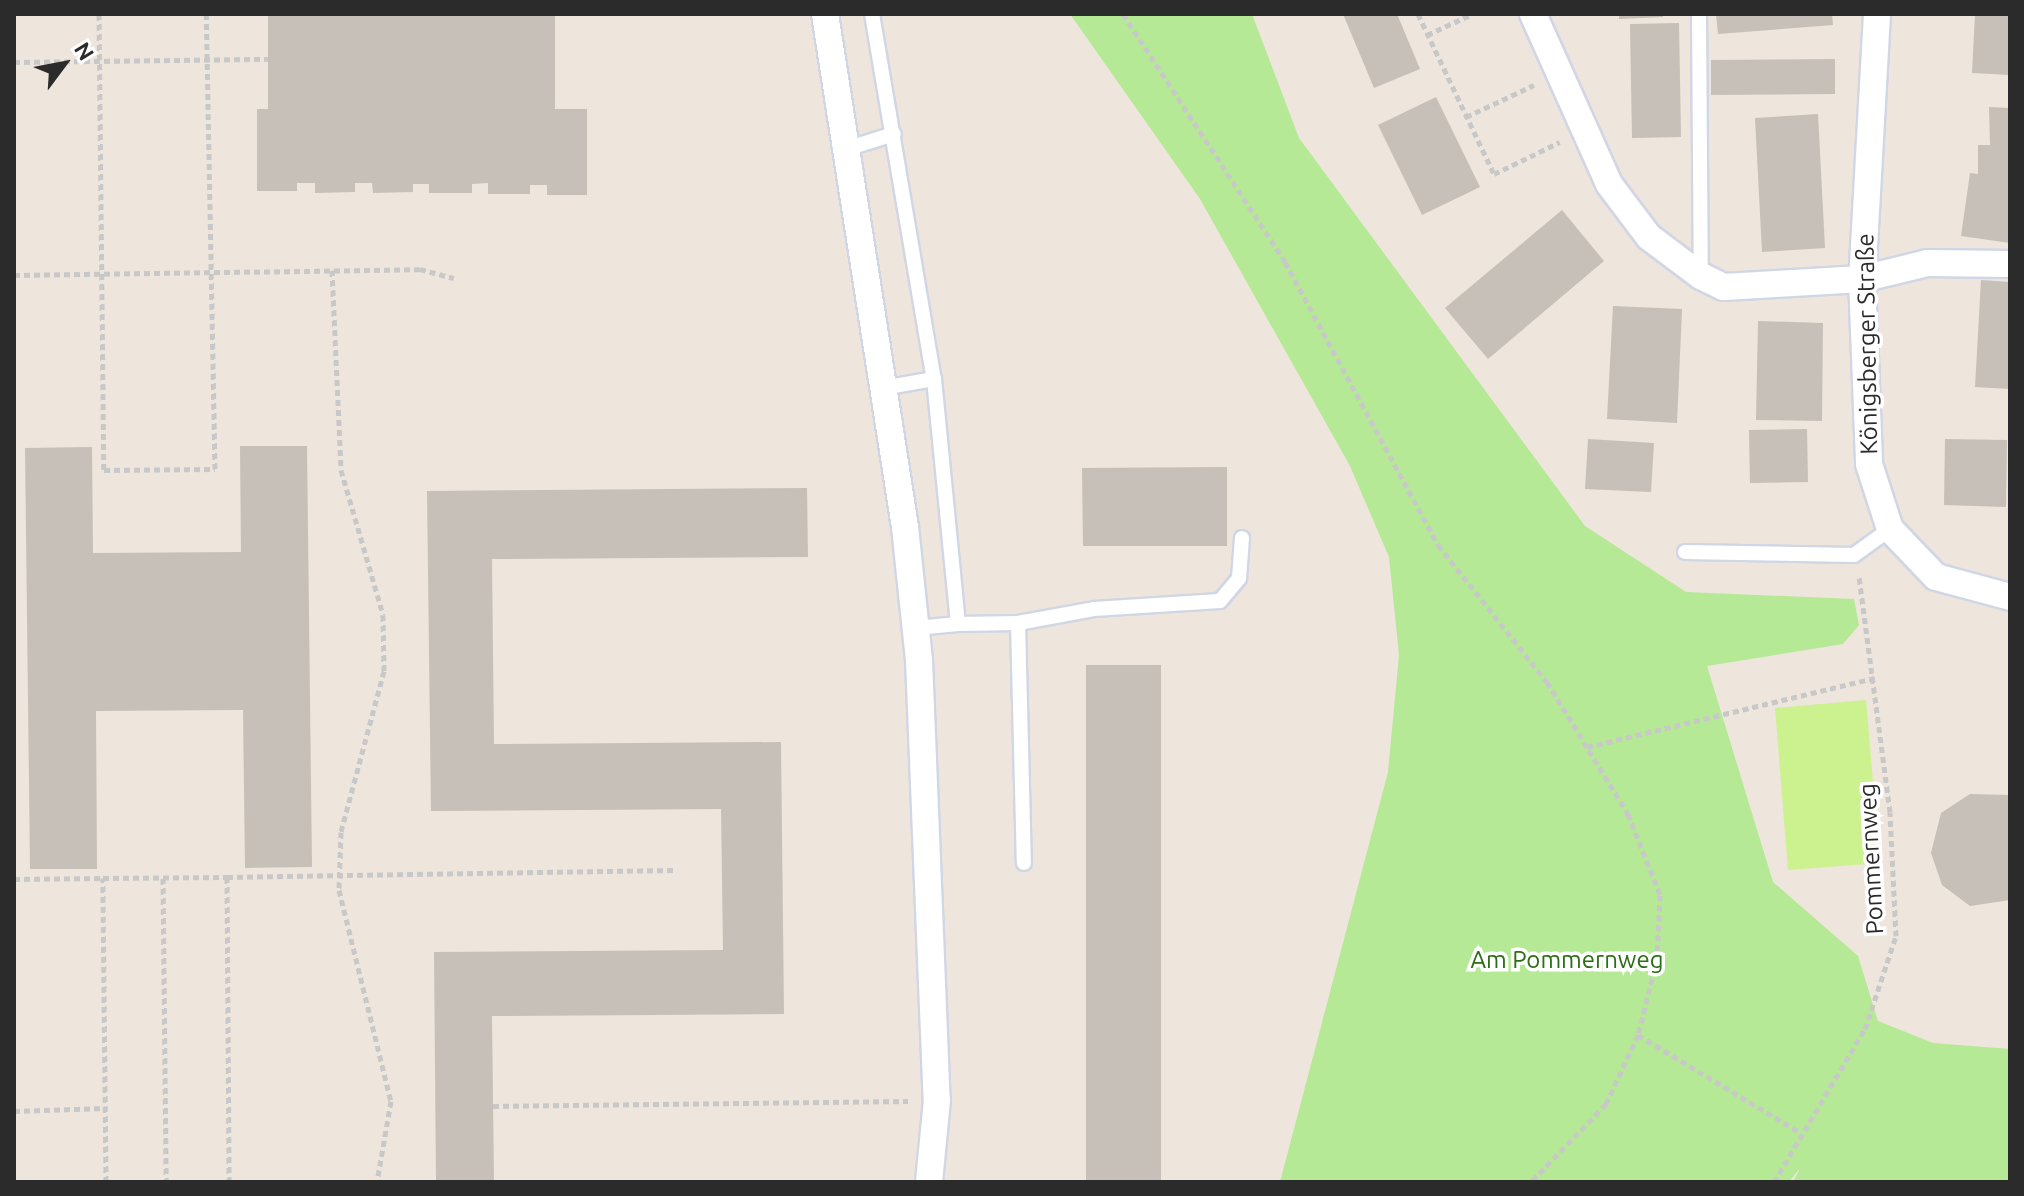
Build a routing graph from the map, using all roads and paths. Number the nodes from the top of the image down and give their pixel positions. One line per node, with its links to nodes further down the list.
1 (99, 14): 13 (path)
2 (206, 14): 14 (path)
3 (825, 14): 20 (street)
4 (872, 14): 19 (lane)
5 (1123, 14): 40 (path)
6 (1418, 14): 11 (path)
7 (1472, 14): 11 (path)
8 (1533, 14): 16 (street)
9 (1699, 14): 26 (lane)
10 (1877, 14): 28 (street, Königsberger Straße)
11 (1427, 35): 17 (path)
12 (268, 59): 14 (path)
13 (100, 60): 14 (path); 15 (path); 24 (path)
14 (207, 60): 23 (path)
15 (14, 62)
16 (1560, 74): 17 (path); 18 (street)
17 (1466, 117): 18 (path)
18 (1585, 130): 26 (street)
19 (894, 134): 20 (lane); 29 (lane)
20 (846, 149): 30 (street)
21 (2010, 264): 28 (street)
22 (332, 270): 23 (path); 27 (path); 43 (path)
23 (212, 272): 24 (path); 24 (path)
24 (102, 274): 25 (path)
25 (14, 275)
26 (1701, 276): 28 (street)
27 (454, 278)
28 (1862, 279): 31 (street, Königsberger Straße)
29 (934, 379): 30 (lane); 37 (lane)
30 (883, 388): 38 (street)
31 (1890, 529): 34 (lane); 35 (street, Königsberger Straße)
32 (1242, 538): 36 (lane)
33 (1685, 552): 34 (lane)
34 (1854, 555): 39 (path, Pommernweg)
35 (2010, 597)
36 (1018, 623): 37 (lane); 41 (lane)
37 (958, 624): 38 (lane)
38 (916, 628): 49 (street)
39 (1875, 678): 40 (path); 53 (path, Pommernweg)
40 (1587, 747): 48 (path)
41 (1024, 863)
42 (674, 870): 43 (path)
43 (340, 875): 44 (path); 57 (path)
44 (227, 877): 46 (path); 56 (path)
45 (103, 878): 46 (path); 47 (path); 51 (path)
46 (163, 878): 55 (path)
47 (14, 879)
48 (1638, 1035): 53 (path); 59 (path)
49 (937, 1100): 50 (path); 58 (street)
50 (493, 1106)
51 (105, 1108): 52 (path); 54 (path)
52 (14, 1111)
53 (1801, 1133): 60 (path, Pommernweg)
54 (106, 1182)
55 (166, 1182)
56 (229, 1182)
57 (377, 1182)
58 (929, 1182)
59 (1531, 1182)
60 (1774, 1182)

